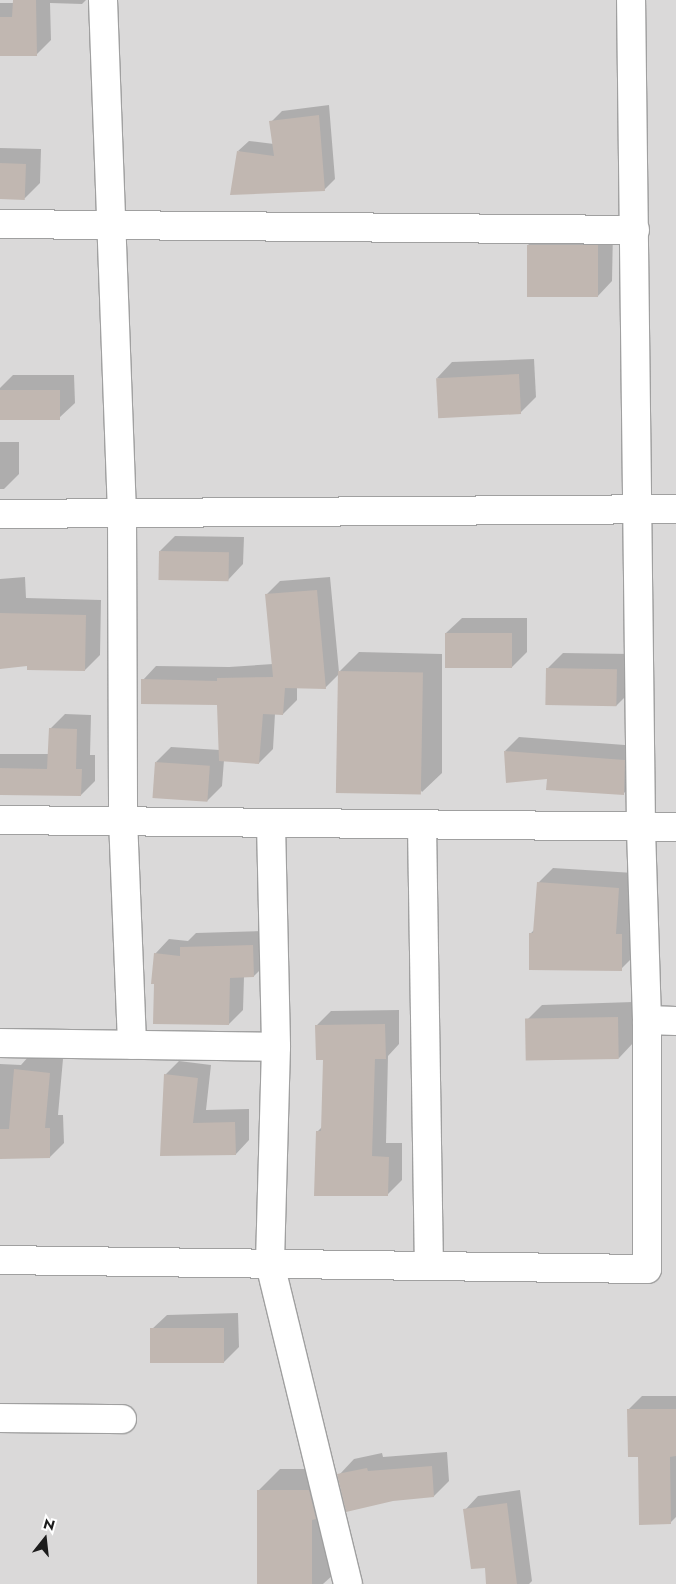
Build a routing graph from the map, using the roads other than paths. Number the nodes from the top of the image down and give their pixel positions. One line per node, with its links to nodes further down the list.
1 (104, 0): 4 (street)
2 (631, 0): 5 (street)
3 (0, 224): 4 (street)
4 (113, 225): 5 (street); 8 (street)
5 (635, 230): 6 (street)
6 (639, 509): 7 (street); 8 (street); 14 (street)
7 (676, 509)
8 (122, 513): 9 (street); 10 (street)
9 (0, 514)
10 (123, 819): 11 (street); 12 (street); 19 (street)
11 (0, 820)
12 (271, 824): 13 (street); 20 (street)
13 (422, 825): 14 (street); 23 (street)
14 (641, 826): 15 (street); 16 (street)
15 (676, 827)
16 (647, 1020): 17 (street); 23 (street)
17 (676, 1021)
18 (0, 1043): 19 (street)
19 (132, 1045): 20 (street)
20 (276, 1047): 22 (street)
21 (0, 1260): 22 (street)
22 (270, 1264): 23 (street); 26 (street)
23 (429, 1265)
24 (0, 1418): 25 (street)
25 (122, 1419)
26 (348, 1584)

